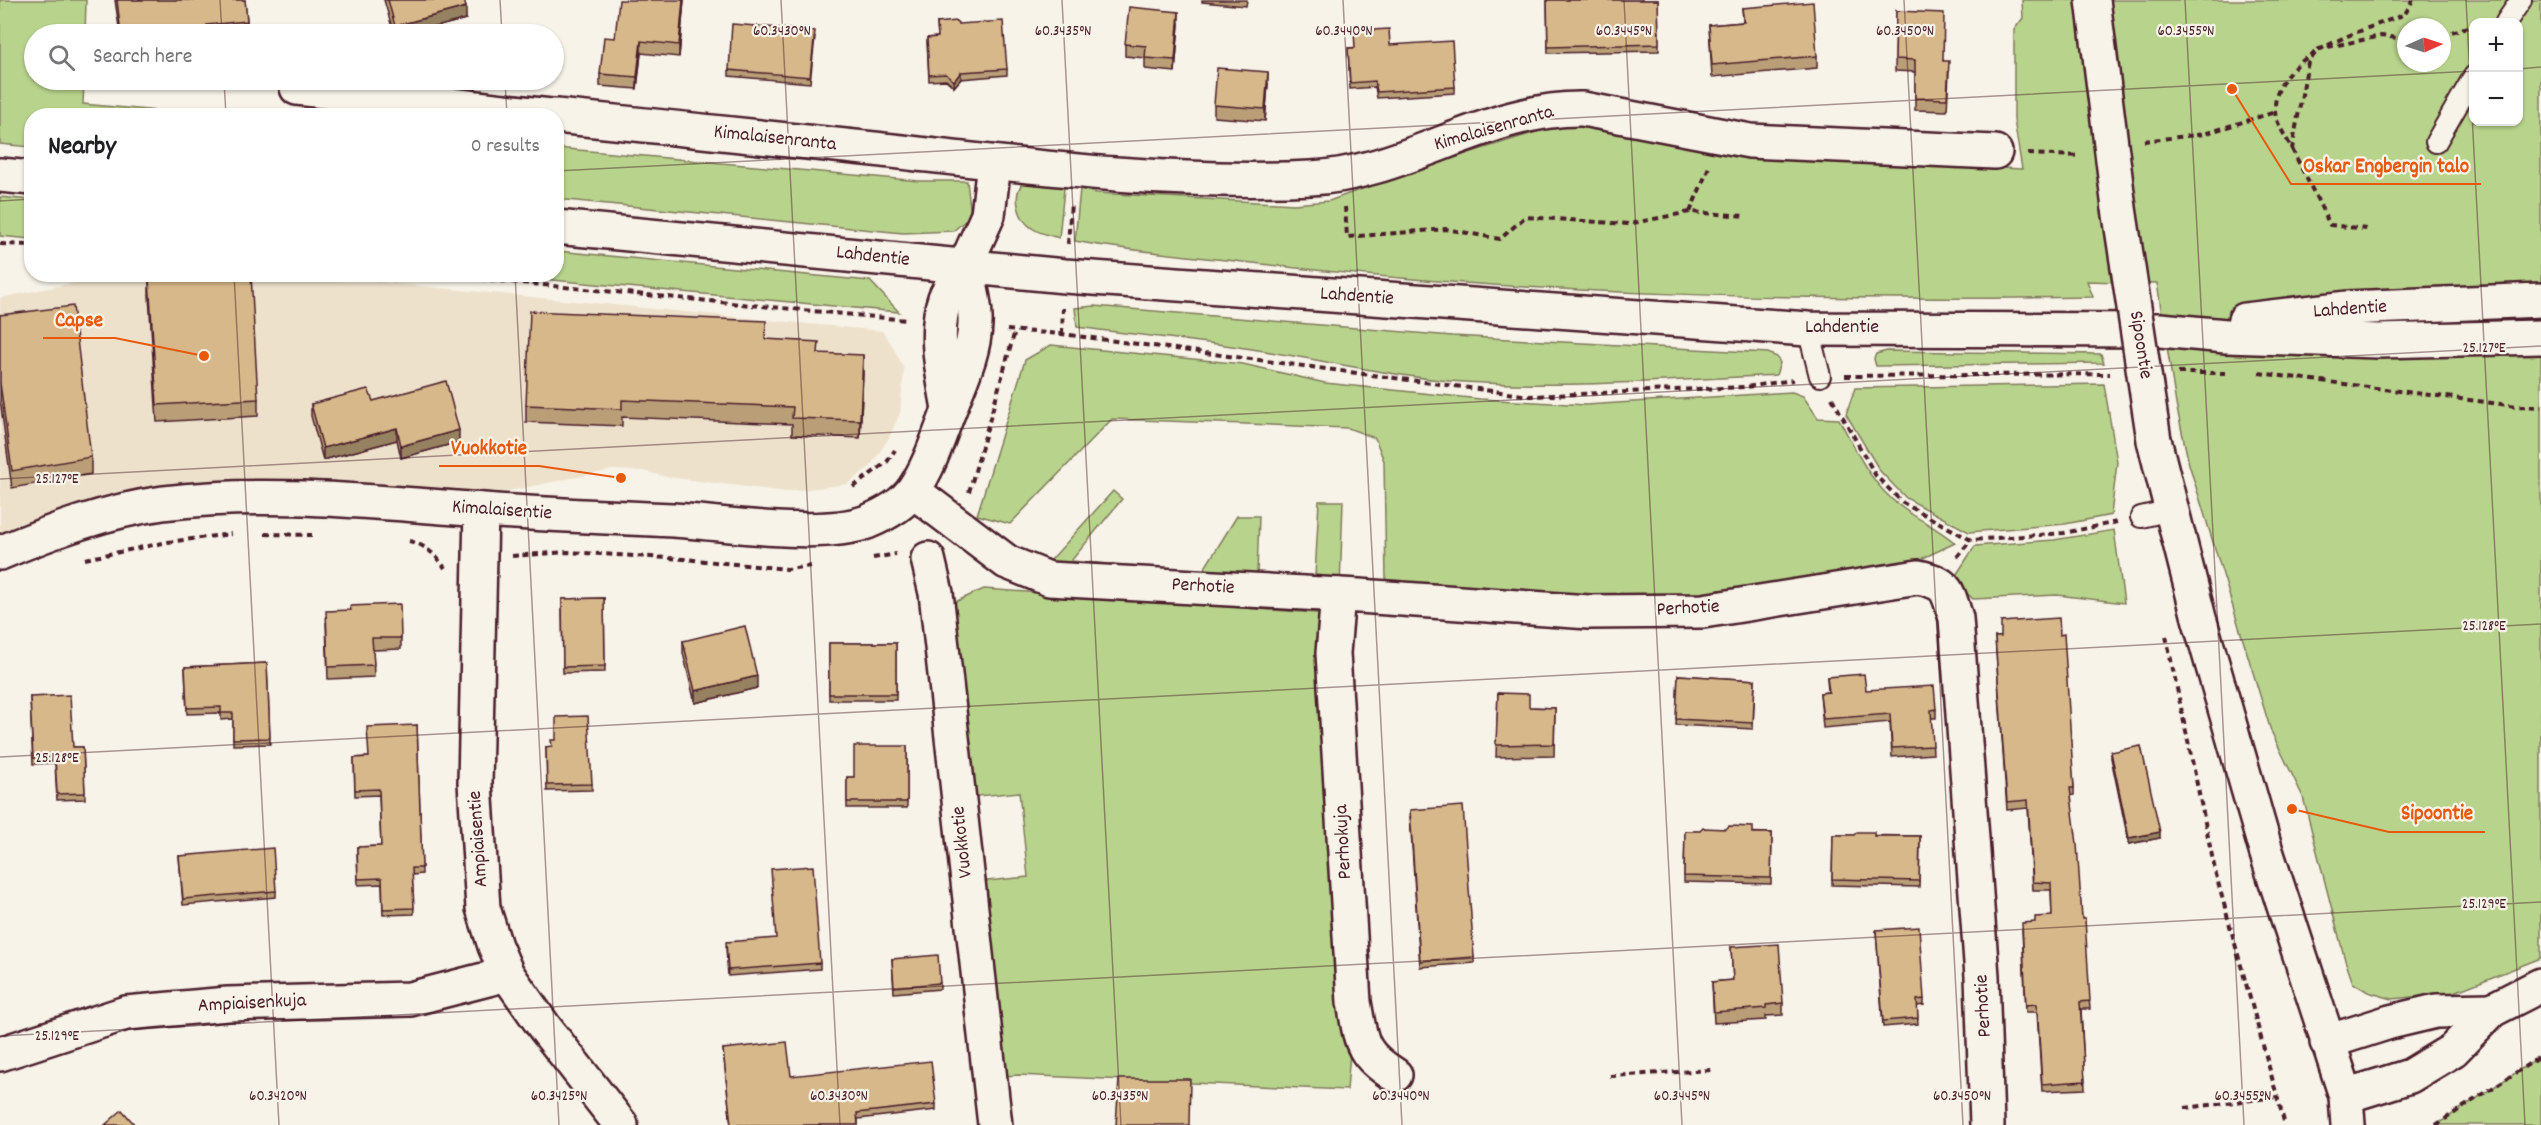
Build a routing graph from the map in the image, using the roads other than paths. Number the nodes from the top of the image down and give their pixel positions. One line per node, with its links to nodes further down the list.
1 (2093, 0): 28 (street, Sipoontie, bridge)
2 (2521, 0): 3 (lane)
3 (2509, 18)
4 (2469, 85): 8 (lane)
5 (315, 90): 6 (street)
6 (478, 108)
7 (564, 117): 10 (street, Kimalaisenranta)
8 (2436, 142)
9 (1995, 152): 10 (street, Kimalaisenranta)
10 (994, 163): 14 (street)
11 (0, 175): 12 (street)
12 (24, 177)
13 (564, 228): 14 (street, Lahdentie)
14 (965, 266): 16 (street, Lahdentie); 20 (street, Kimalaisentie)
15 (2541, 300): 17 (street, Lahdentie)
16 (1808, 328): 17 (street, Lahdentie); 19 (lane)
17 (2160, 330): 18 (street, Lahdentie)
18 (2541, 337)
19 (1820, 376)
20 (913, 491): 21 (street, Kimalaisentie); 24 (street, Perhotie)
21 (481, 510): 22 (street, Kimalaisentie); 25 (street, Ampiaisentie)
22 (0, 553)
23 (928, 559): 33 (street, Vuokkotie)
24 (1338, 595): 30 (street, Perhokuja); 34 (street, Perhotie)
25 (507, 974): 29 (street, Ampiaisenkuja); 32 (street, Ampiaisentie)
26 (2541, 985): 27 (street)
27 (2492, 1010): 28 (street); 31 (street)
28 (2327, 1042): 31 (street, Sipoontie)
29 (0, 1054)
30 (1395, 1075)
31 (2347, 1110): 35 (street, Sipoontie)
32 (621, 1125)
33 (995, 1125)
34 (1987, 1125)
35 (2370, 1125)

